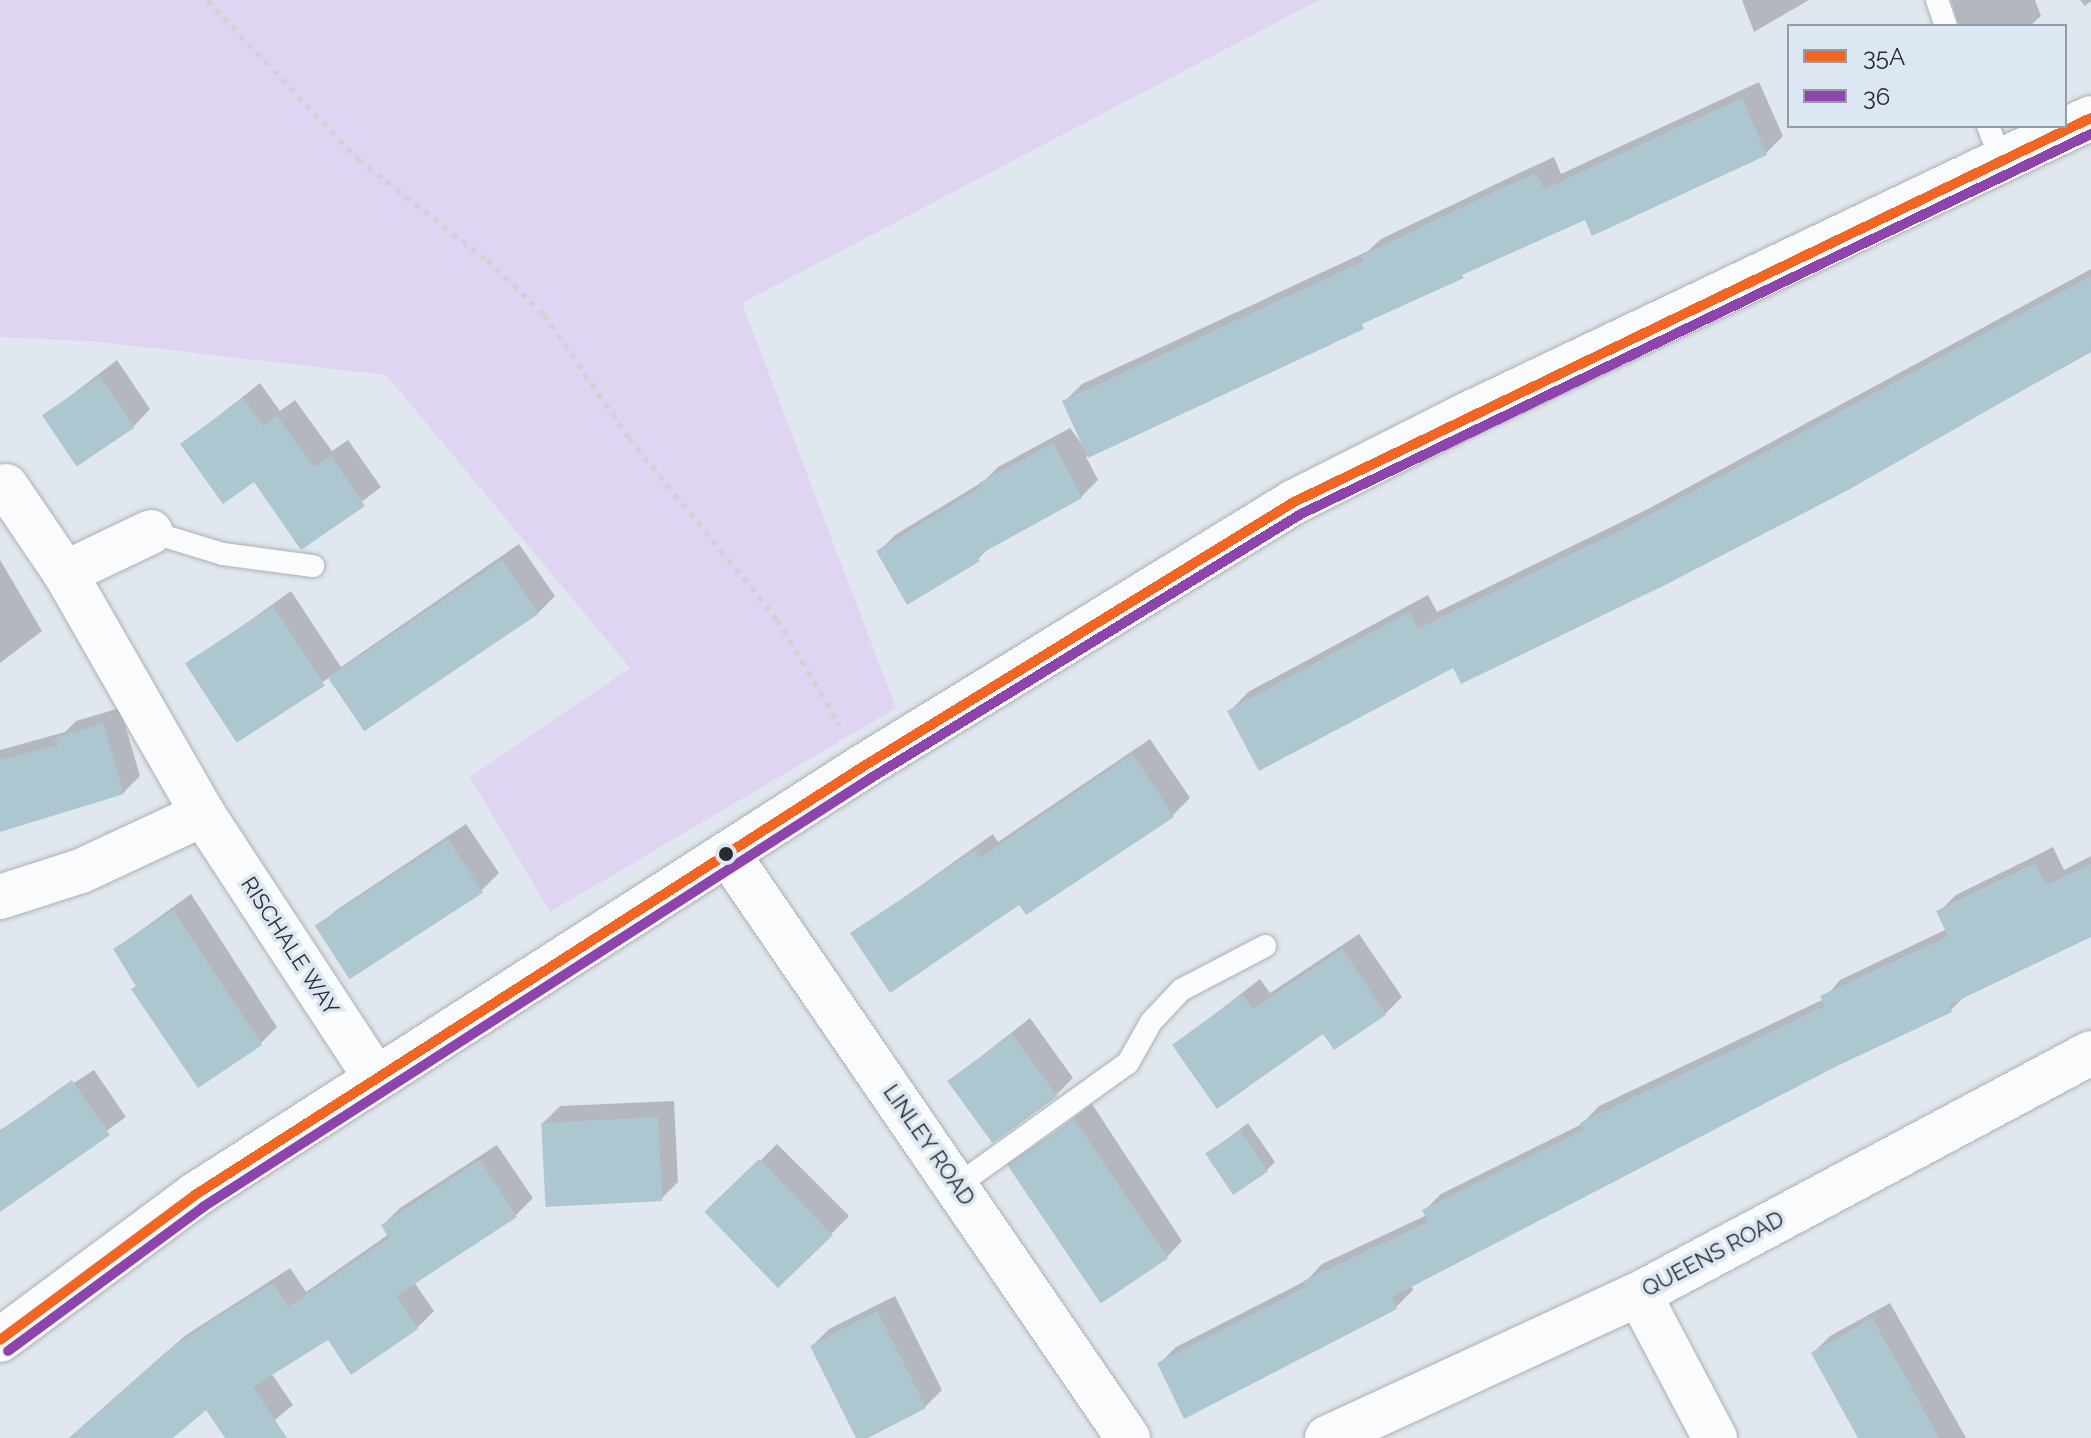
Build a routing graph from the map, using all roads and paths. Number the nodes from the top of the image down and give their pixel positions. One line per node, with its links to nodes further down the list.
1 (207, 0): 12 (path)
2 (1937, 0): 3 (lane)
3 (1945, 24)
4 (2091, 118): 5 (street)
5 (2067, 125)
6 (2055, 128): 7 (street)
7 (1995, 145): 12 (street)
8 (6, 486): 11 (street, RISCHALE WAY)
9 (151, 532): 10 (lane); 11 (street)
10 (313, 566)
11 (65, 573): 13 (street, RISCHALE WAY)
12 (864, 766): 14 (street)
13 (203, 814): 15 (street); 18 (street, RISCHALE WAY)
14 (728, 854): 18 (street); 19 (street, LINLEY ROAD)
15 (0, 897)
16 (1265, 946): 19 (lane)
17 (2091, 1053): 20 (street, QUEENS ROAD)
18 (376, 1078): 21 (street)
19 (958, 1185): 22 (street, LINLEY ROAD)
20 (1639, 1294): 23 (street, QUEENS ROAD); 24 (street)
21 (0, 1340)
22 (1128, 1438)
23 (1327, 1438)
24 (1715, 1438)

